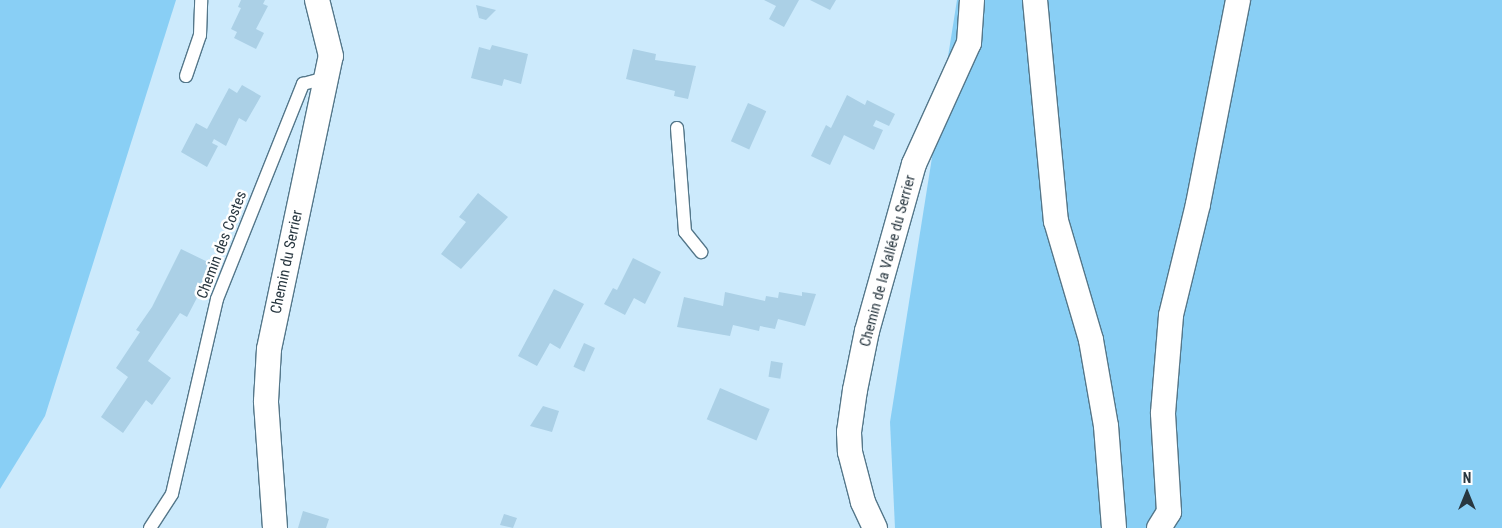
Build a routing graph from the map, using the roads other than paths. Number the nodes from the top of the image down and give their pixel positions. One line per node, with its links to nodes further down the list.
1 (201, 0): 6 (lane)
2 (317, 0): 7 (street, Chemin du Serrier)
3 (972, 0): 12 (street, Chemin de la Vallée du Serrier)
4 (1035, 0): 13 (street)
5 (1238, 0): 14 (street)
6 (186, 76)
7 (326, 78): 10 (lane, Chemin des Costes); 11 (street, Chemin du Serrier)
8 (677, 128): 9 (lane)
9 (701, 252)
10 (150, 528)
11 (275, 528)
12 (875, 528)
13 (1114, 528)
14 (1159, 528)

